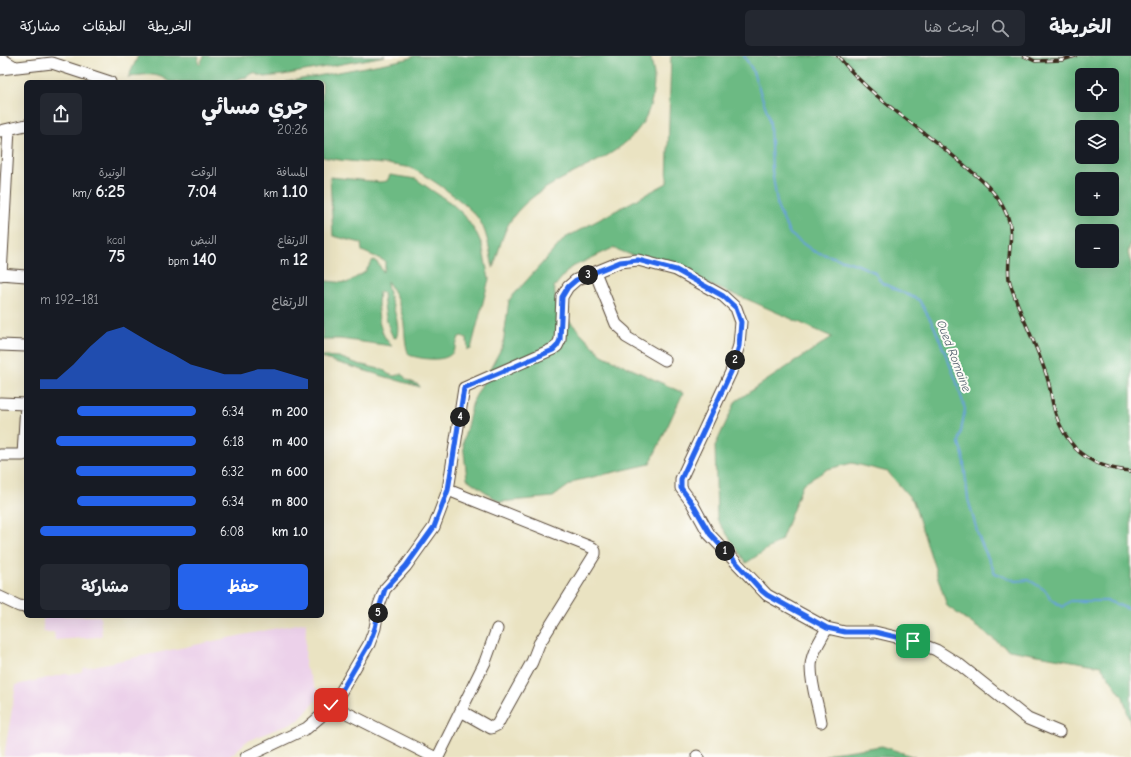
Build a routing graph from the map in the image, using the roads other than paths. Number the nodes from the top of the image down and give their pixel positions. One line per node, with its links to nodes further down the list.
1 (0, 58): 2 (street)
2 (15, 67): 3 (street); 4 (street)
3 (0, 69)
4 (104, 80)
5 (24, 125): 6 (street)
6 (4, 130): 8 (street)
7 (595, 272): 12 (street); 17 (street); 20 (street)
8 (1, 274): 9 (street)
9 (24, 276)
10 (0, 346): 11 (street)
11 (24, 346)
12 (665, 360)
13 (0, 403): 14 (street)
14 (24, 404)
15 (24, 438): 16 (street)
16 (0, 455)
17 (448, 490): 22 (street); 23 (street)
18 (0, 597): 19 (street)
19 (24, 607)
20 (827, 628): 24 (street); 25 (street)
21 (497, 629): 23 (street)
22 (331, 705): 26 (street); 27 (street)
23 (461, 711): 28 (street)
24 (821, 722)
25 (1059, 732)
26 (246, 757)
27 (434, 757)
28 (438, 757)

